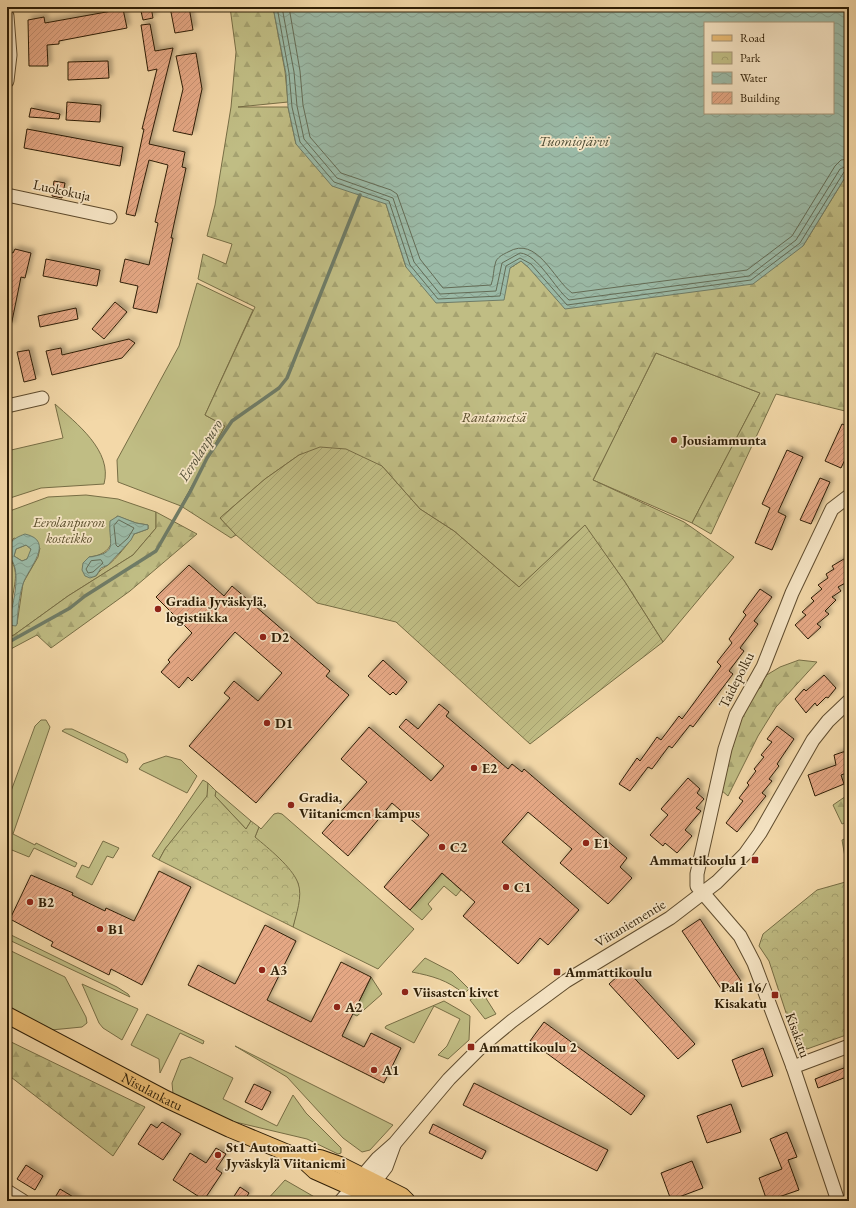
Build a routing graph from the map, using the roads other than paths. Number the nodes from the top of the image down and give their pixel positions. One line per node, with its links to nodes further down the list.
1 (7, 16): 2 (street)
2 (8, 37): 3 (street)
3 (7, 81)
4 (7, 195): 5 (street, Luokokuja)
5 (110, 217)
6 (42, 398): 7 (street)
7 (7, 406)
8 (849, 496): 10 (street, Taidepolku)
9 (849, 701): 10 (street, Viitaniementie)
10 (704, 894): 13 (street, Kisakatu); 14 (street, Viitaniementie)
11 (7, 1015): 14 (main road, Nisulankatu)
12 (849, 1046): 13 (street)
13 (793, 1067): 20 (street, Kisakatu)
14 (363, 1188): 17 (street, Viitaniementie); 18 (main road, Nisulankatu); 19 (main road, Nisulankatu)
15 (7, 1191): 16 (street)
16 (23, 1201)
17 (341, 1201)
18 (382, 1201)
19 (407, 1201)
20 (838, 1201)

